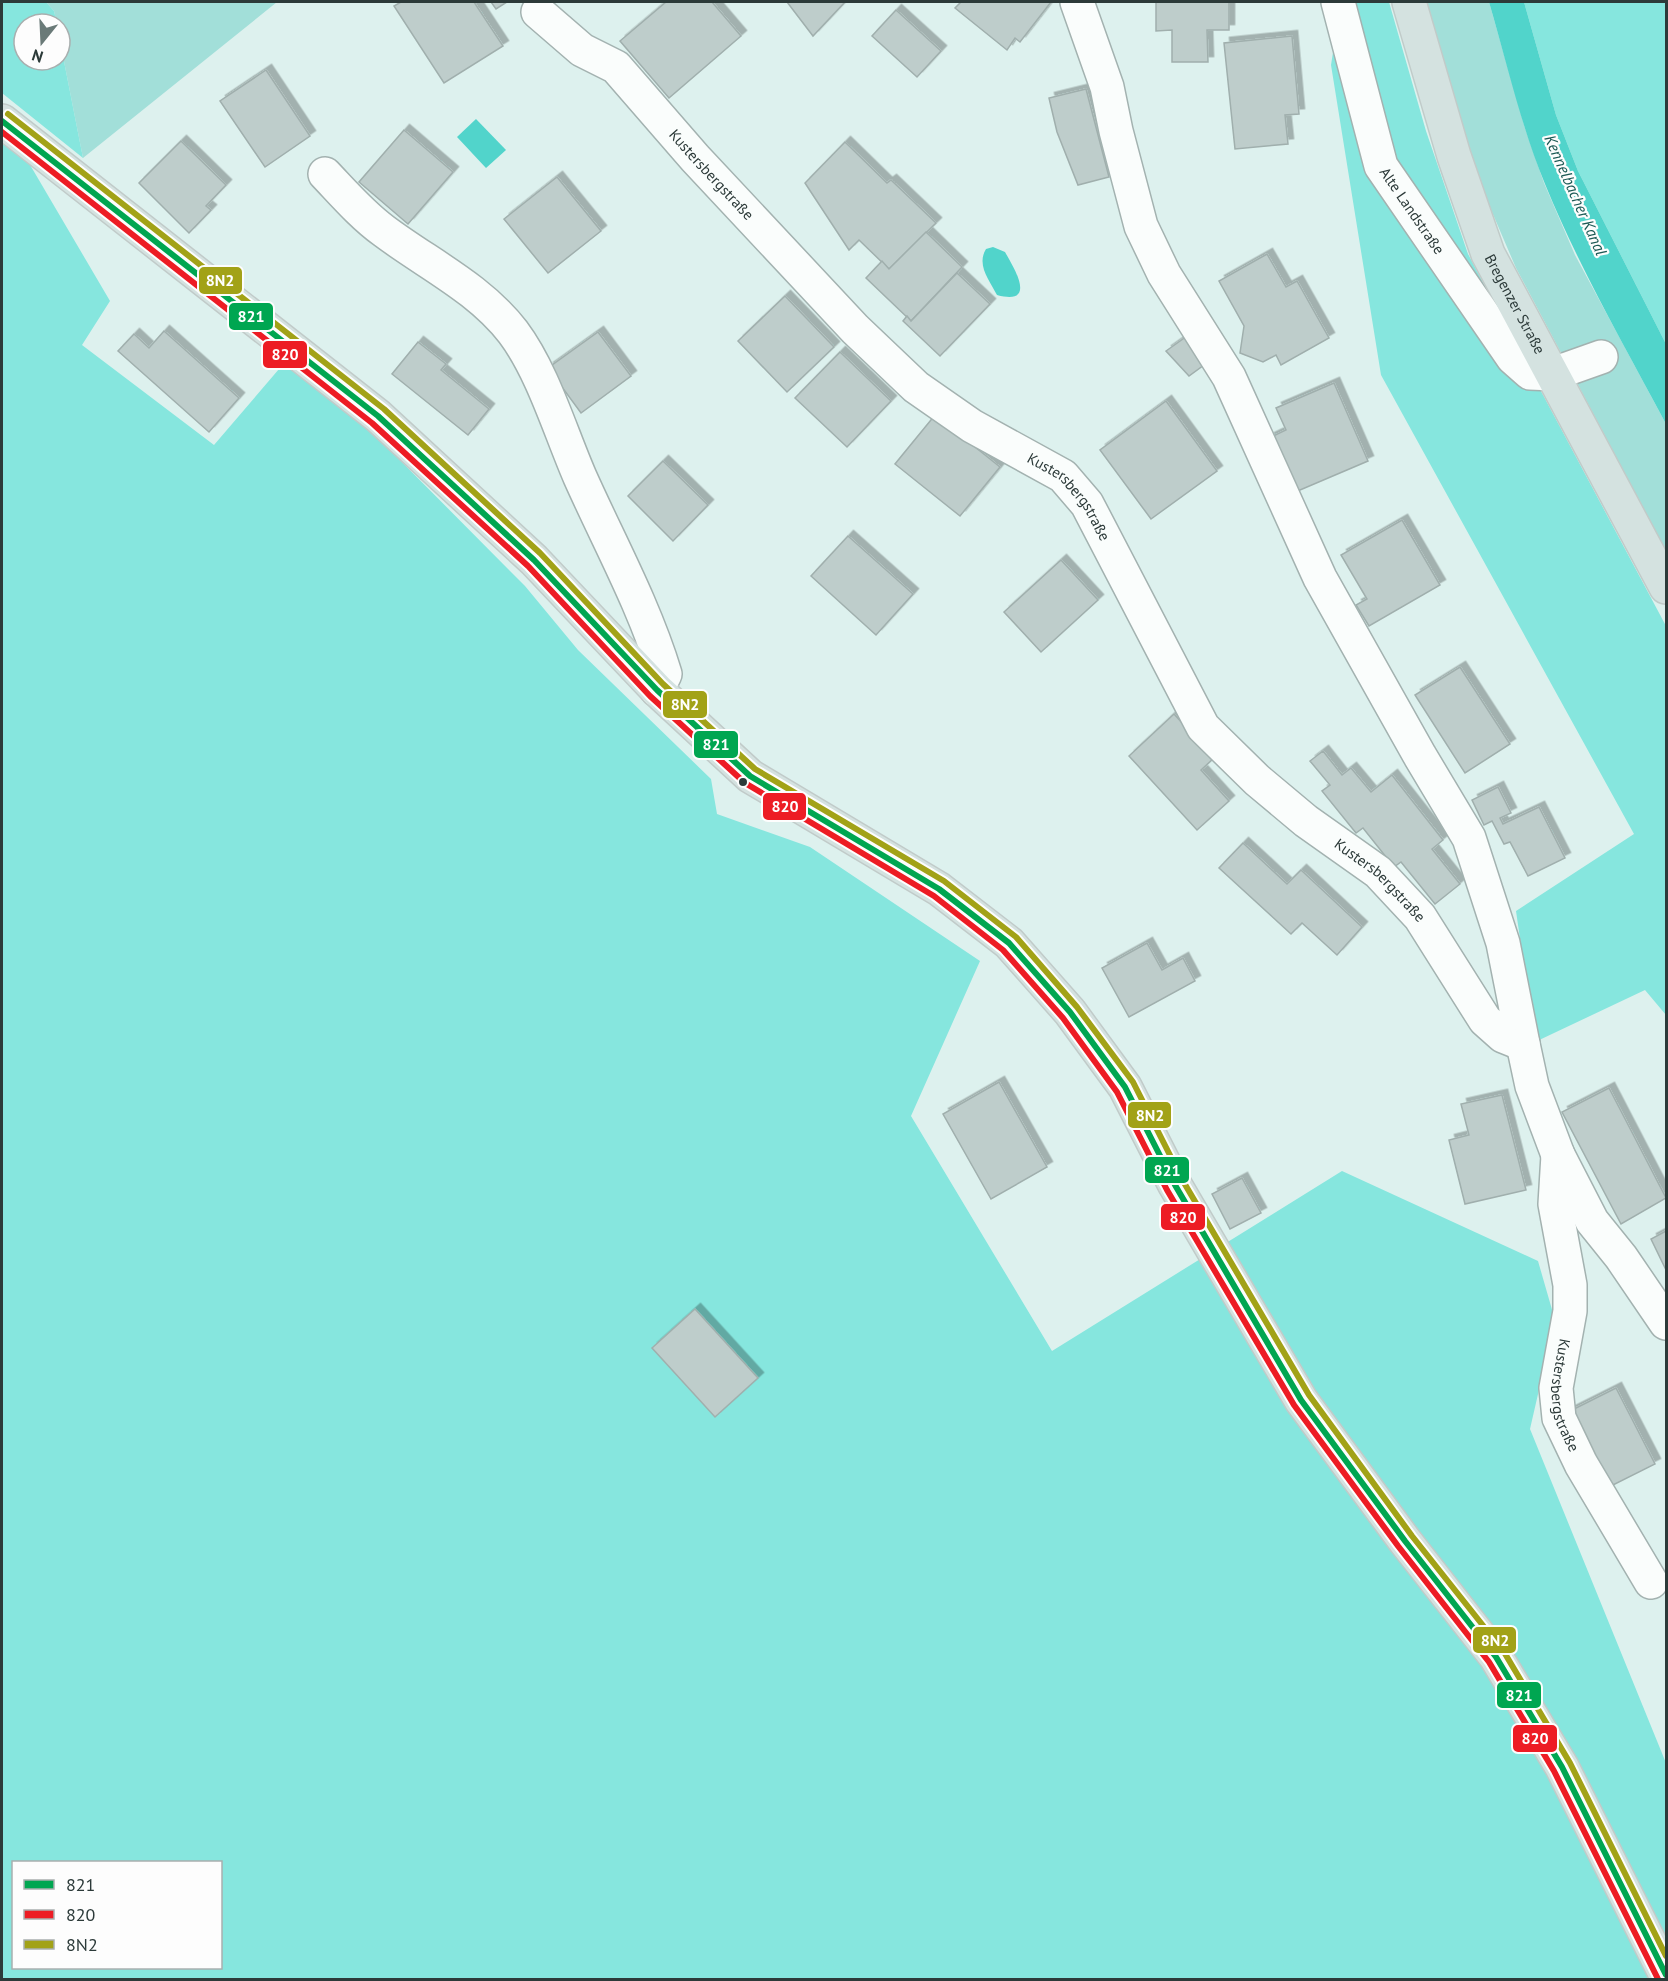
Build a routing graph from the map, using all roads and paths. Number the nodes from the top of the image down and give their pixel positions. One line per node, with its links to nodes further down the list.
1 (1077, 2): 11 (street, Kustersbergstraße)
2 (1338, 2): 8 (street, Alte Landstraße)
3 (1409, 2): 8 (main road, Bregenzer Straße)
4 (538, 12): 11 (street, Kustersbergstraße)
5 (2, 121): 10 (main road)
6 (325, 174): 10 (street)
7 (1601, 357): 8 (street)
8 (1553, 374): 9 (main road, Bregenzer Straße)
9 (1666, 588)
10 (657, 690): 15 (main road)
11 (1523, 1044): 12 (street, Kustersbergstraße)
12 (1558, 1155): 13 (street, Kustersbergstraße); 14 (street, Kustersbergstraße)
13 (1666, 1323)
14 (1651, 1581)
15 (1666, 1975)

